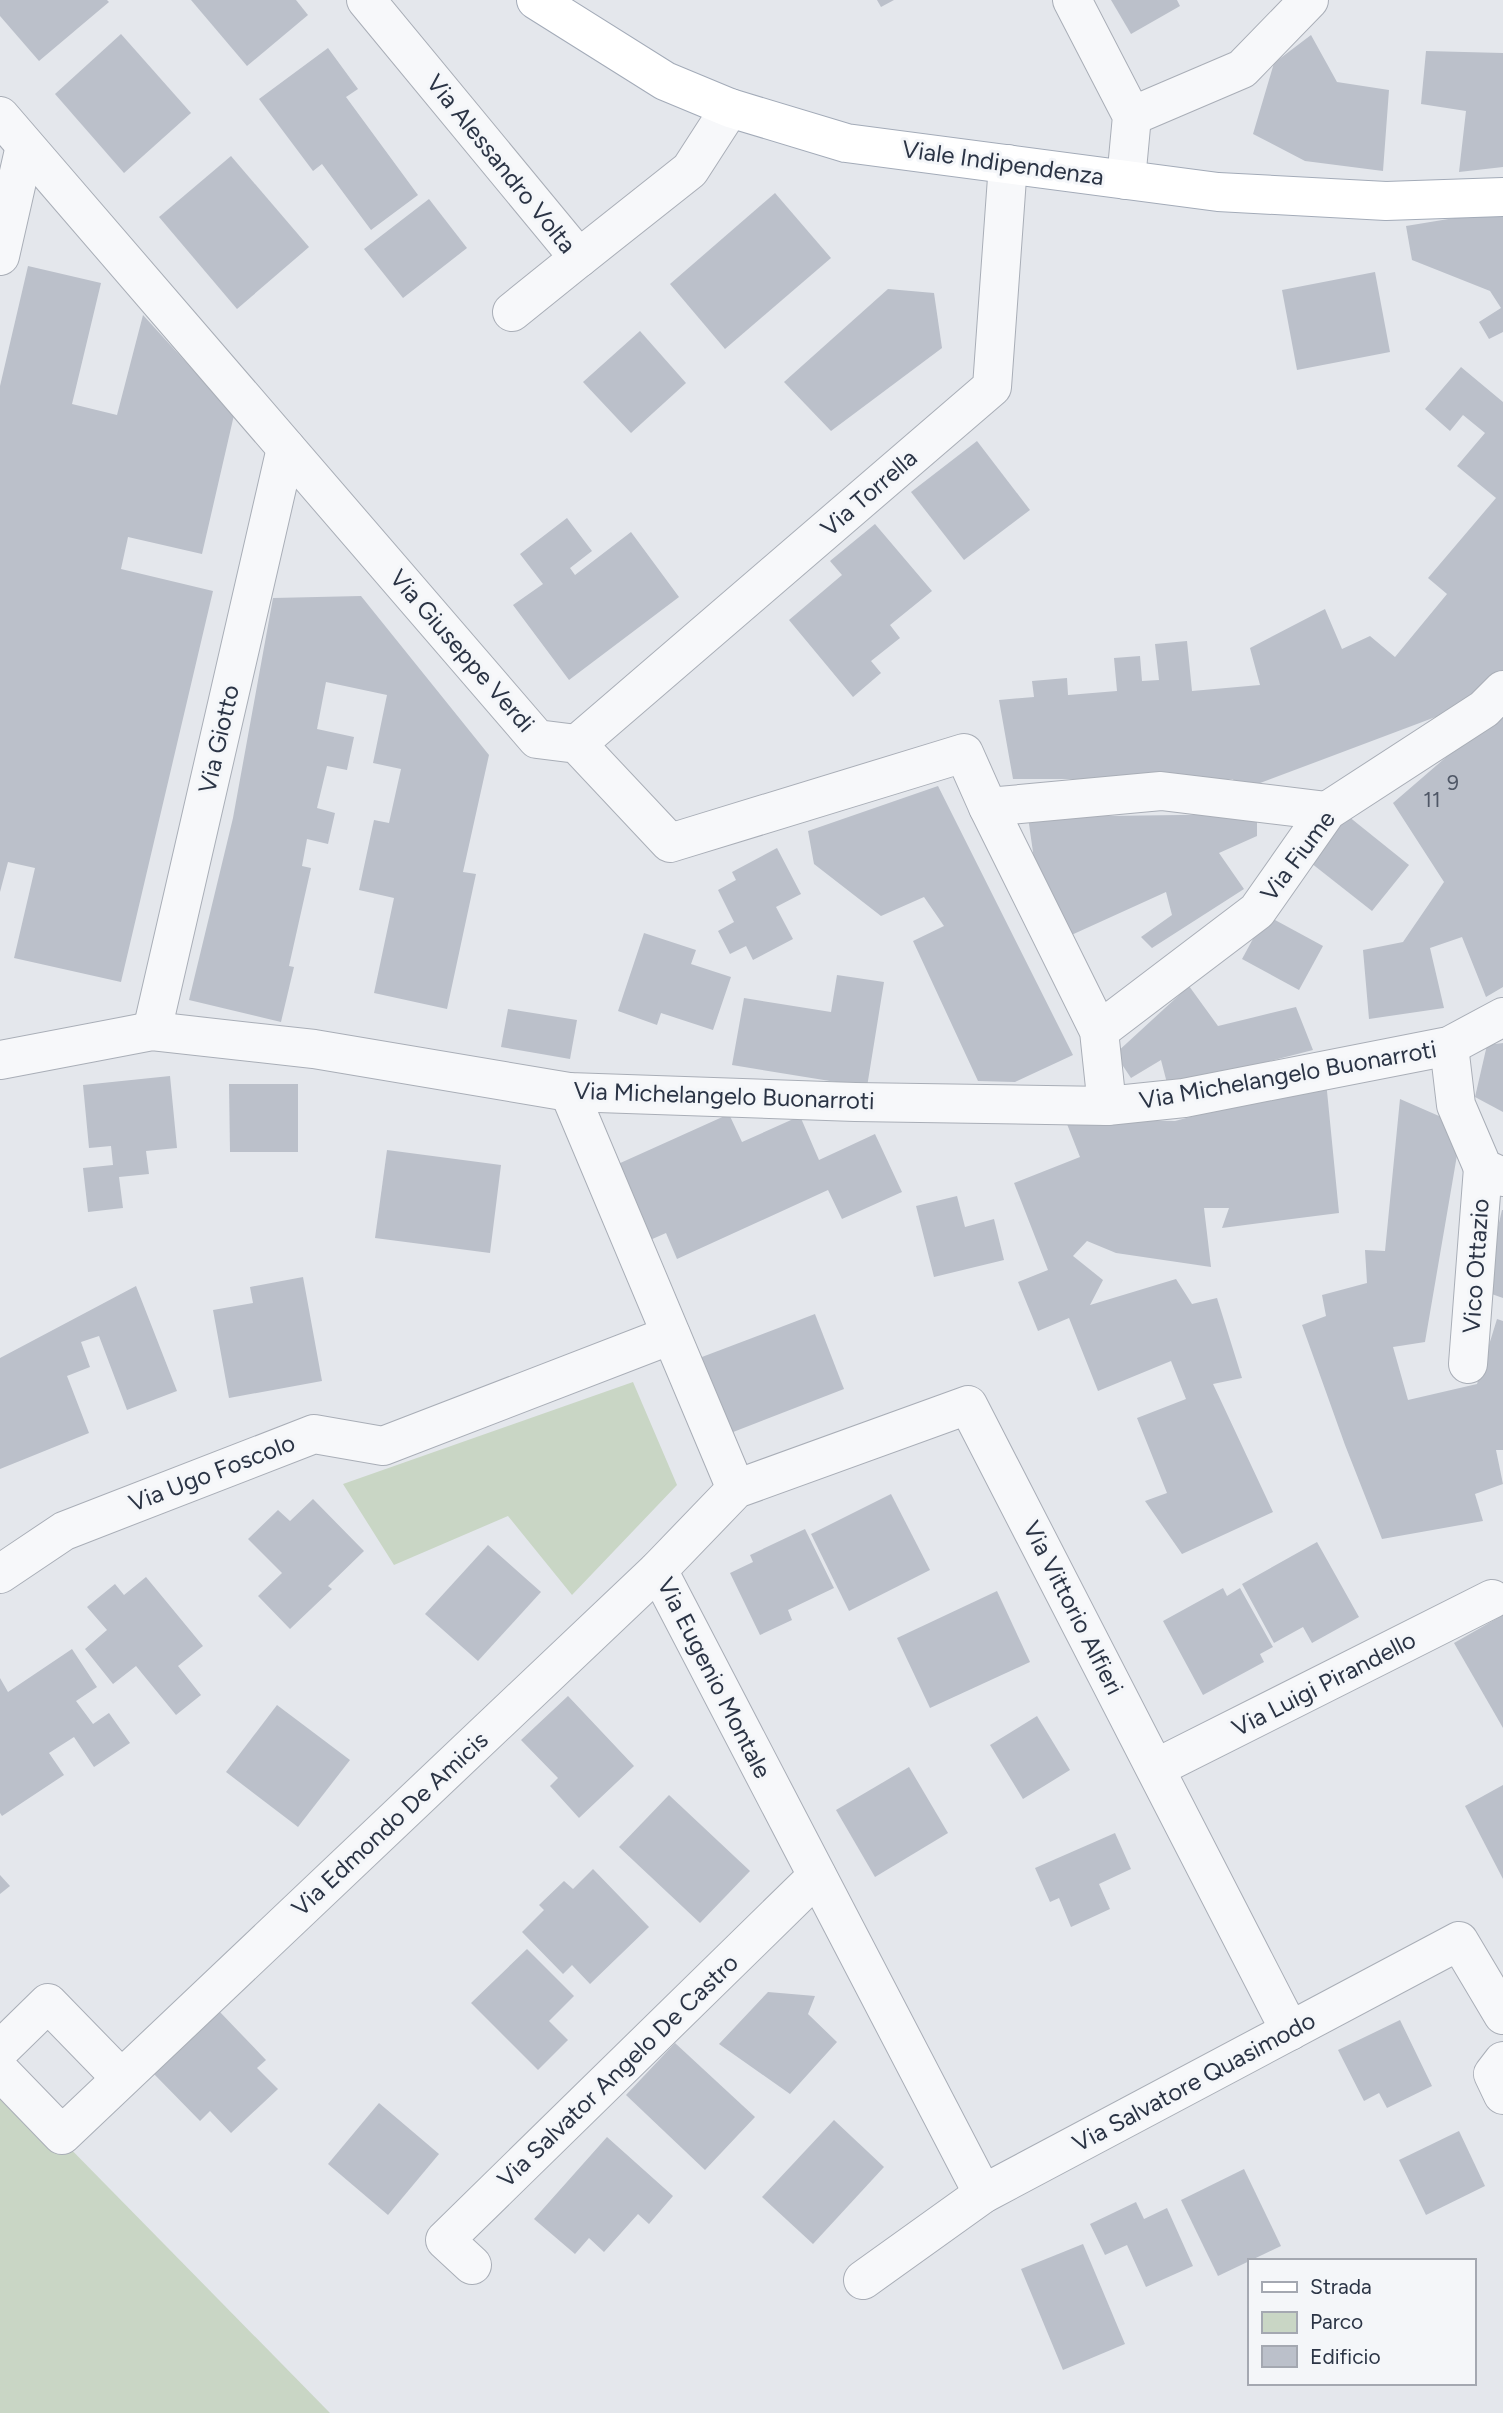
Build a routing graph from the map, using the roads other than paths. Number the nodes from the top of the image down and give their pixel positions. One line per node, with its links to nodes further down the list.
1 (366, 0): 13 (street, Via Alessandro Volta)
2 (536, 0): 5 (main road, Viale Indipendenza)
3 (1072, 0): 6 (street)
4 (1309, 0): 6 (street)
5 (730, 108): 9 (main road, Viale Indipendenza); 13 (street, Via Alessandro Volta)
6 (1132, 116): 10 (street)
7 (0, 117): 8 (street, Via Giuseppe Verdi)
8 (25, 146): 12 (street); 15 (street, Via Giuseppe Verdi)
9 (1008, 164): 10 (main road, Viale Indipendenza); 17 (street, Via Torrella)
10 (1126, 180): 11 (main road, Viale Indipendenza)
11 (1503, 197)
12 (0, 256)
13 (579, 258): 14 (street)
14 (512, 312)
15 (286, 447): 17 (street, Via Giuseppe Verdi); 21 (street, Via Giotto)
16 (1503, 690): 19 (street, Via Fiume)
17 (577, 744): 18 (street)
18 (988, 807): 19 (street); 22 (street)
19 (1327, 811): 22 (street, Via Fiume)
20 (1503, 1017): 23 (street, Via Michelangelo Buonarroti)
21 (152, 1031): 24 (street, Via Michelangelo Buonarroti); 25 (street, Via Michelangelo Buonarroti)
22 (1099, 1031): 26 (street)
23 (1449, 1046): 26 (street, Via Michelangelo Buonarroti); 27 (street)
24 (0, 1060)
25 (569, 1092): 26 (street, Via Michelangelo Buonarroti); 28 (street)
26 (1107, 1106)
27 (1493, 1172): 29 (street, Vico Ottazio)
28 (671, 1335): 30 (street); 32 (street, Via Ugo Foscolo)
29 (1468, 1364)
30 (736, 1489): 31 (street, Via Eugenio Montale); 34 (street, Via Vittorio Alfieri)
31 (658, 1570): 35 (street, Via Eugenio Montale); 41 (street, Via Edmondo De Amicis)
32 (0, 1574)
33 (1492, 1599): 34 (street, Via Luigi Pirandello)
34 (1156, 1769): 37 (street, Via Vittorio Alfieri)
35 (817, 1876): 43 (street, Via Eugenio Montale); 44 (street, Via Salvator Angelo De Castro)
36 (1503, 2015): 37 (street, Via Salvatore Quasimodo)
37 (1290, 2031): 43 (street, Via Salvatore Quasimodo)
38 (0, 2050): 41 (street)
39 (1503, 2062): 42 (street)
40 (0, 2071): 41 (street, Via Edmondo De Amicis)
41 (121, 2078)
42 (1503, 2095)
43 (983, 2194): 45 (street, Via Salvatore Quasimodo)
44 (472, 2265)
45 (863, 2280)

